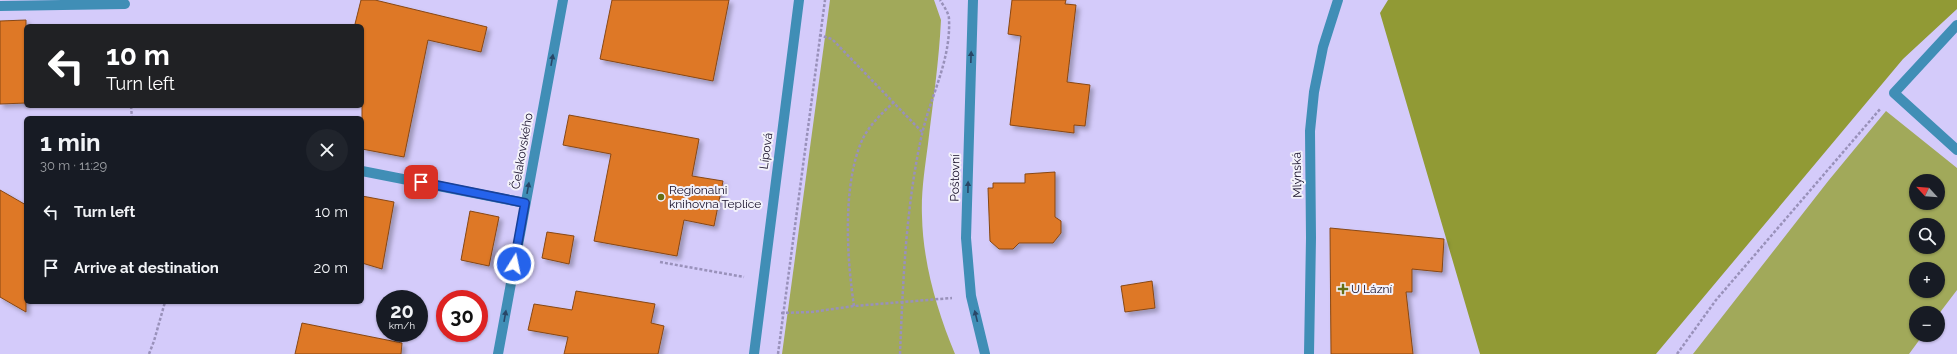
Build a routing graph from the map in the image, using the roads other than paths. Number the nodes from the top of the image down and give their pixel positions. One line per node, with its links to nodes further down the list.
1 (563, 0): 10 (street, Čelakovského, one-way to 1)
2 (800, 0): 12 (street, Lípová)
3 (973, 0): 13 (street, Poštovní, one-way to 3)
4 (1338, 0): 14 (street, Mlýnská)
5 (125, 4): 6 (street)
6 (0, 6)
7 (1957, 25): 8 (street)
8 (1957, 150)
9 (364, 171): 10 (street)
10 (525, 203): 11 (street, Čelakovského, one-way to 10)
11 (498, 354)
12 (754, 354)
13 (985, 354)
14 (1309, 354)

